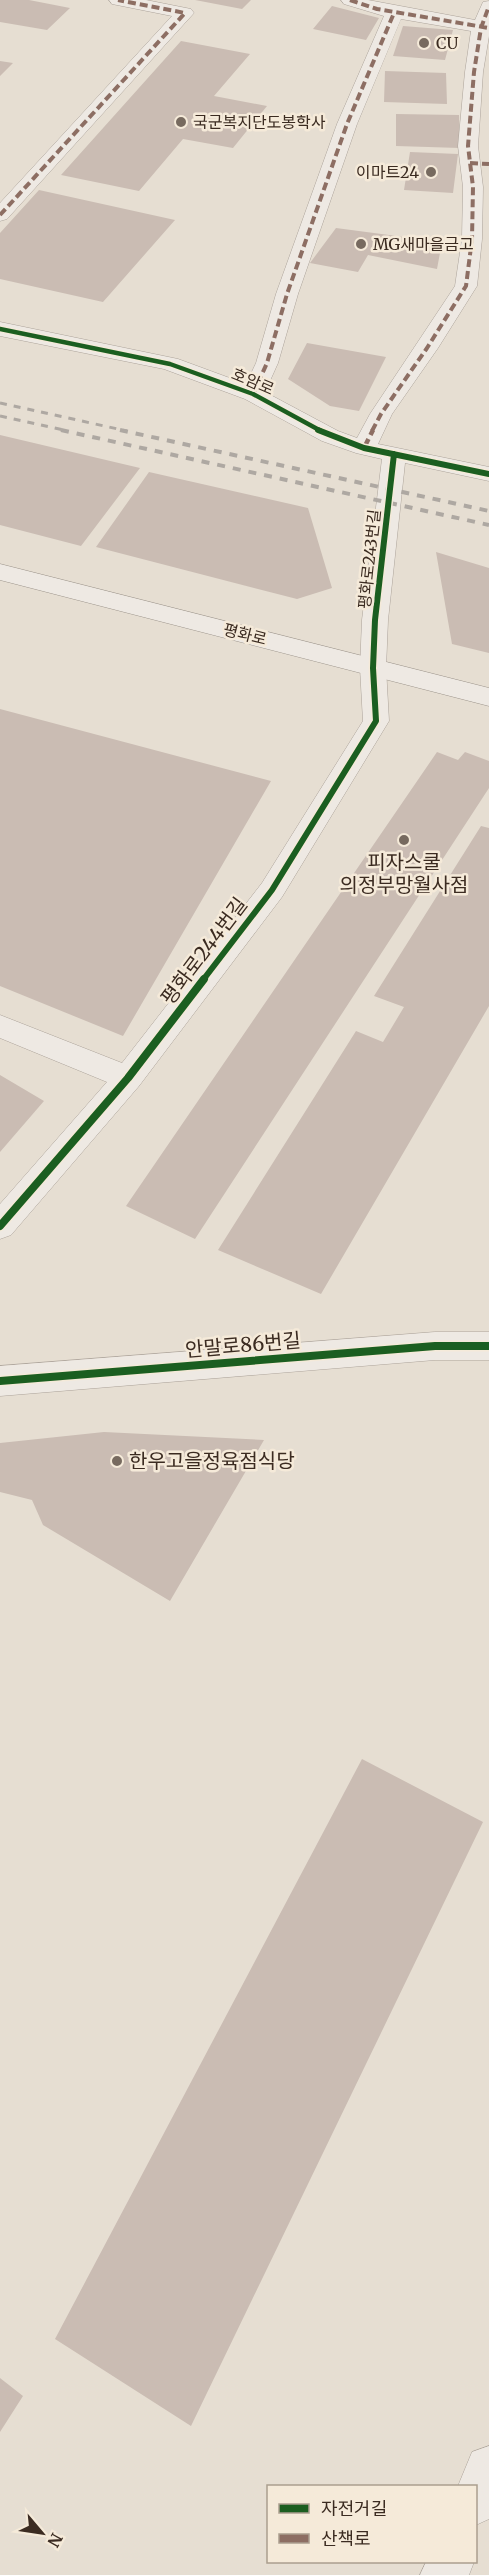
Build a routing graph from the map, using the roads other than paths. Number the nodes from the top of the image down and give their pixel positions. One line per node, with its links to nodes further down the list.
1 (118, 0): 7 (street)
2 (350, 0): 4 (street)
3 (489, 6): 5 (street)
4 (394, 12): 5 (street); 9 (street, 호암로)
5 (485, 28): 6 (street)
6 (480, 163): 10 (street)
7 (0, 215)
8 (0, 329): 9 (street, 호암로)
9 (253, 394): 10 (street, 호암로)
10 (364, 448): 11 (street, 호암로)
11 (394, 454): 12 (street, 호암로); 14 (street, 평화로243번길)
12 (489, 474)
13 (0, 572): 14 (street, 평화로)
14 (373, 668): 15 (street, 평화로); 17 (street, 평화로244번길)
15 (489, 697)
16 (0, 1026): 17 (street)
17 (128, 1078): 18 (street, 평화로244번길)
18 (0, 1226)
19 (489, 1346): 20 (street, 안말로86번길)
20 (0, 1381)
21 (489, 2469): 22 (street)
22 (477, 2499)

